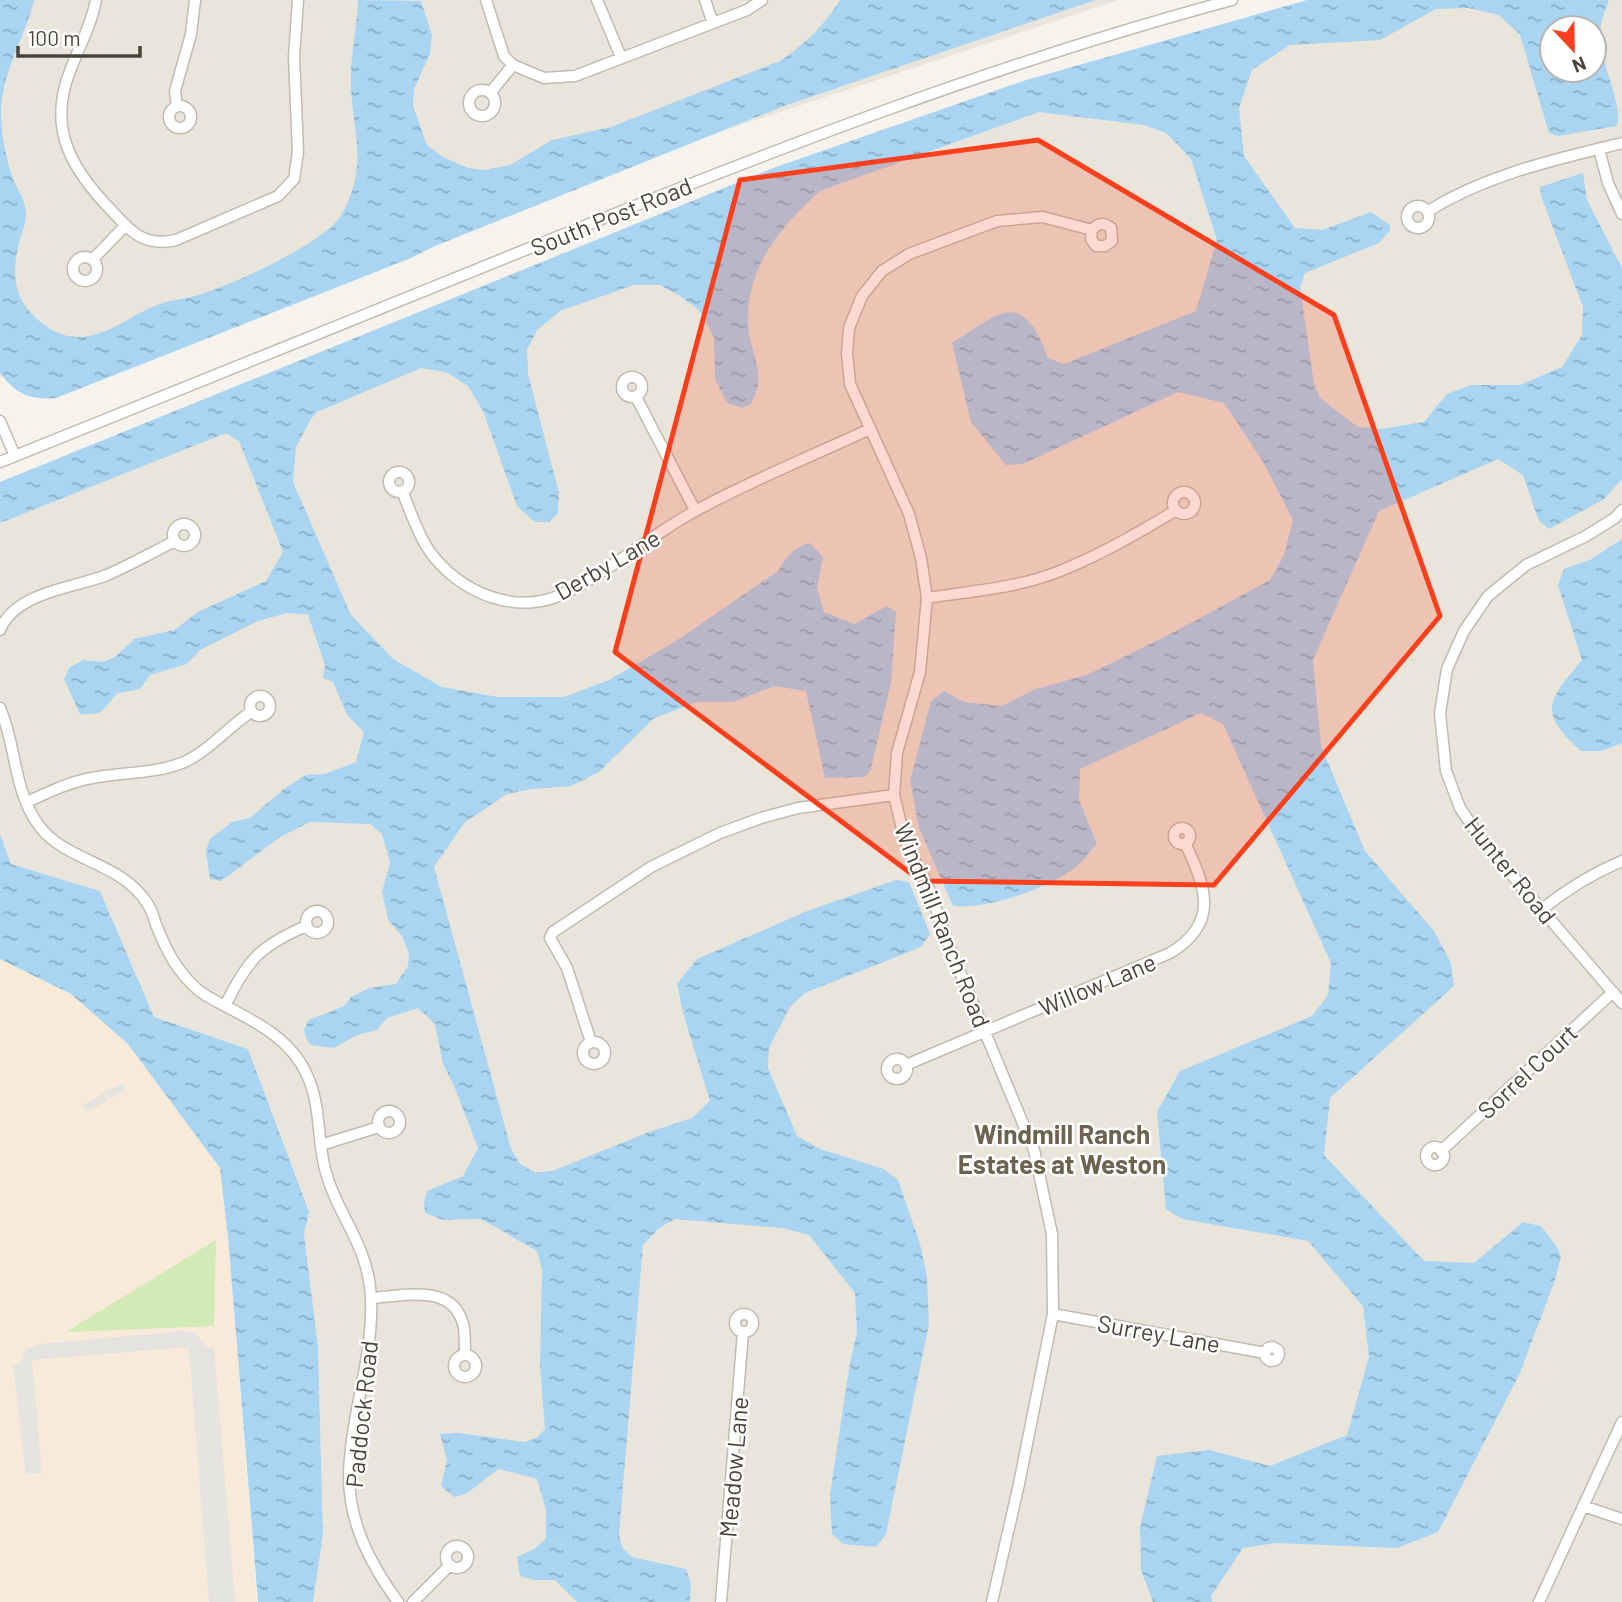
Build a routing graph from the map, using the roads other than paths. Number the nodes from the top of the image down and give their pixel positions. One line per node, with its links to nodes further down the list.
1 (96, 0): 18 (street)
2 (195, 0): 13 (street)
3 (298, 0): 18 (street)
4 (486, 0): 11 (street)
5 (597, 0): 10 (street)
6 (705, 0): 9 (street)
7 (762, 0): 9 (street)
8 (1232, 0): 24 (street, South Post Road)
9 (713, 23): 10 (street)
10 (621, 57): 11 (street)
11 (513, 65): 12 (street)
12 (489, 93)
13 (177, 106)
14 (1622, 143): 15 (street)
15 (1599, 149): 16 (street); 17 (street)
16 (1428, 211)
17 (1622, 214)
18 (126, 225): 20 (street)
19 (1092, 230): 23 (street, Windmill Ranch Road)
20 (93, 259)
21 (636, 397): 27 (street)
22 (0, 421): 24 (street)
23 (870, 429): 27 (street, Derby Lane); 31 (street, Windmill Ranch Road)
24 (15, 456): 25 (street, South Post Road)
25 (0, 462)
26 (402, 491): 27 (street, Derby Lane)
27 (695, 510)
28 (1176, 510): 31 (street)
29 (1622, 510): 39 (street, Hunter Road)
30 (175, 541): 32 (street)
31 (927, 598): 35 (street, Windmill Ranch Road)
32 (0, 631)
33 (0, 708): 36 (street, Paddock Road)
34 (251, 712): 36 (street)
35 (894, 794): 44 (street, Windmill Ranch Road); 45 (street)
36 (27, 802): 43 (street, Paddock Road)
37 (1185, 843): 44 (street, Willow Lane)
38 (1622, 861): 39 (street)
39 (1542, 909): 41 (street, Hunter Road)
40 (306, 926): 43 (street)
41 (1613, 992): 42 (street, Hunter Road); 49 (street, Sorrel Court)
42 (1622, 1003)
43 (225, 1006): 48 (street, Paddock Road)
44 (985, 1031): 46 (street, Willow Lane); 51 (street, Windmill Ranch Road)
45 (591, 1042)
46 (906, 1065)
47 (379, 1127): 48 (street)
48 (321, 1145): 50 (street, Paddock Road)
49 (1441, 1151)
50 (371, 1298): 54 (street); 59 (street, Paddock Road)
51 (1054, 1314): 53 (street, Surrey Lane); 62 (street, Windmill Ranch Road)
52 (743, 1332): 61 (street, Meadow Lane)
53 (1265, 1353)
54 (465, 1355)
55 (1622, 1422): 56 (street)
56 (1583, 1506): 57 (street); 63 (street)
57 (1622, 1519)
58 (450, 1564): 60 (street)
59 (398, 1602)
60 (413, 1602)
61 (721, 1602)
62 (992, 1602)
63 (1539, 1602)

